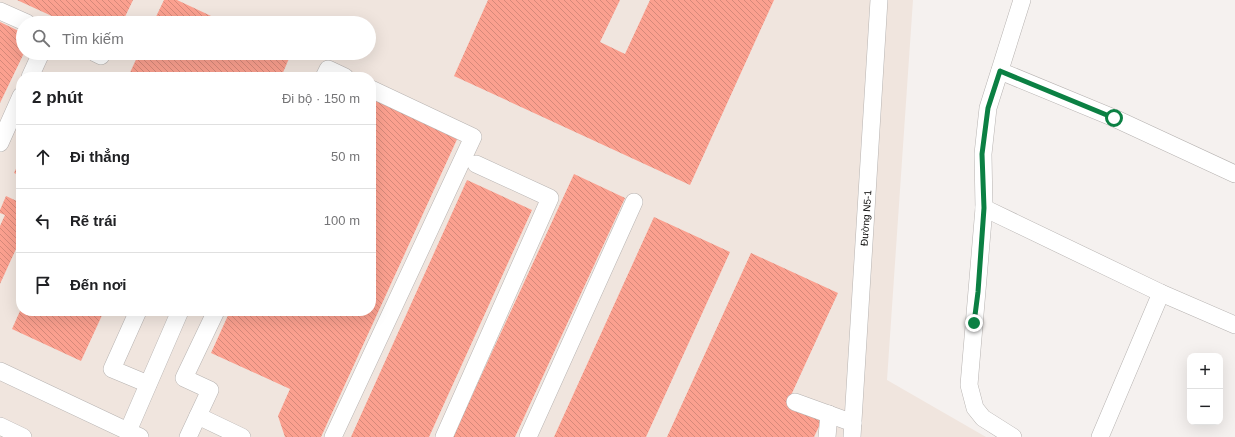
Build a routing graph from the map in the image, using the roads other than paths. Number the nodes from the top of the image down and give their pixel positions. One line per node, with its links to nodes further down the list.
1 (879, 0): 28 (street, Đường N5-1)
2 (1022, 0): 6 (street)
3 (0, 11): 4 (street)
4 (16, 18)
5 (38, 60): 7 (street)
6 (1000, 71): 14 (street); 16 (street)
7 (32, 72)
8 (326, 72): 9 (street)
9 (334, 72)
10 (376, 91): 33 (street)
11 (16, 107): 12 (street)
12 (0, 143)
13 (476, 164): 34 (street)
14 (1235, 174)
15 (634, 202): 35 (street)
16 (984, 208): 17 (street); 37 (street)
17 (1161, 293): 21 (street); 38 (street)
18 (136, 316): 23 (street)
19 (178, 316): 23 (street)
20 (214, 316): 26 (street)
21 (1235, 325)
22 (0, 371): 29 (street)
23 (148, 384): 29 (street)
24 (795, 402): 25 (street)
25 (829, 414): 28 (street); 36 (street)
26 (198, 416): 31 (street); 32 (street)
27 (0, 426): 30 (street)
28 (852, 430)
29 (134, 434)
30 (23, 437)
31 (188, 437)
32 (242, 437)
33 (333, 437)
34 (444, 437)
35 (528, 437)
36 (827, 437)
37 (1013, 437)
38 (1100, 437)

